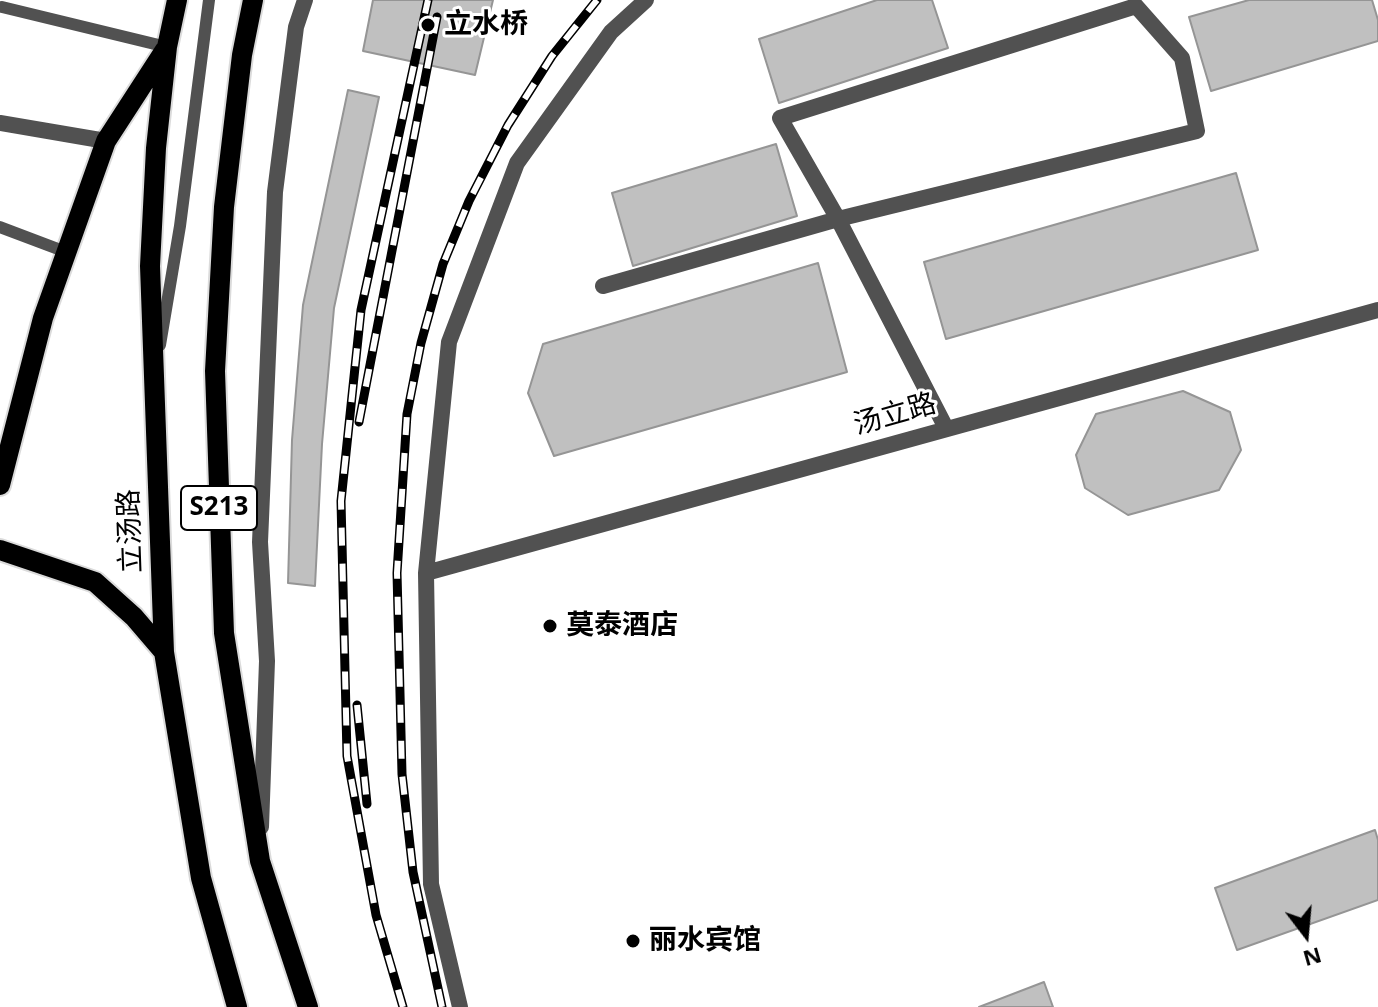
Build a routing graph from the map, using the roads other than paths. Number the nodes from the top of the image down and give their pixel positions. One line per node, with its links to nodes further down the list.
1 (165, 0): 8 (street, 立汤路 / S213)
2 (177, 0): 8 (main road, 立汤路 / S213)
3 (209, 0): 18 (lane)
4 (253, 0): 24 (main road, S213)
5 (305, 0): 24 (street, S213)
6 (646, 0): 22 (street)
7 (2, 7): 8 (lane)
8 (167, 47): 10 (main road); 18 (main road, 立汤路 / S213)
9 (0, 123): 10 (street)
10 (106, 141): 15 (main road)
11 (838, 219): 11 (street); 16 (street); 19 (street)
12 (0, 227): 13 (lane)
13 (15, 235): 14 (lane); 15 (lane)
14 (0, 239)
15 (66, 252): 20 (main road)
16 (603, 286)
17 (1378, 310): 19 (street, 汤立路)
18 (155, 376): 23 (main road, 立汤路 / S213)
19 (946, 428): 22 (street, 汤立路)
20 (0, 485)
21 (0, 550): 23 (main road)
22 (426, 573): 27 (street)
23 (164, 652): 25 (main road, 立汤路 / S213)
24 (260, 861): 26 (main road, S213)
25 (237, 1007)
26 (308, 1007)
27 (460, 1007)

